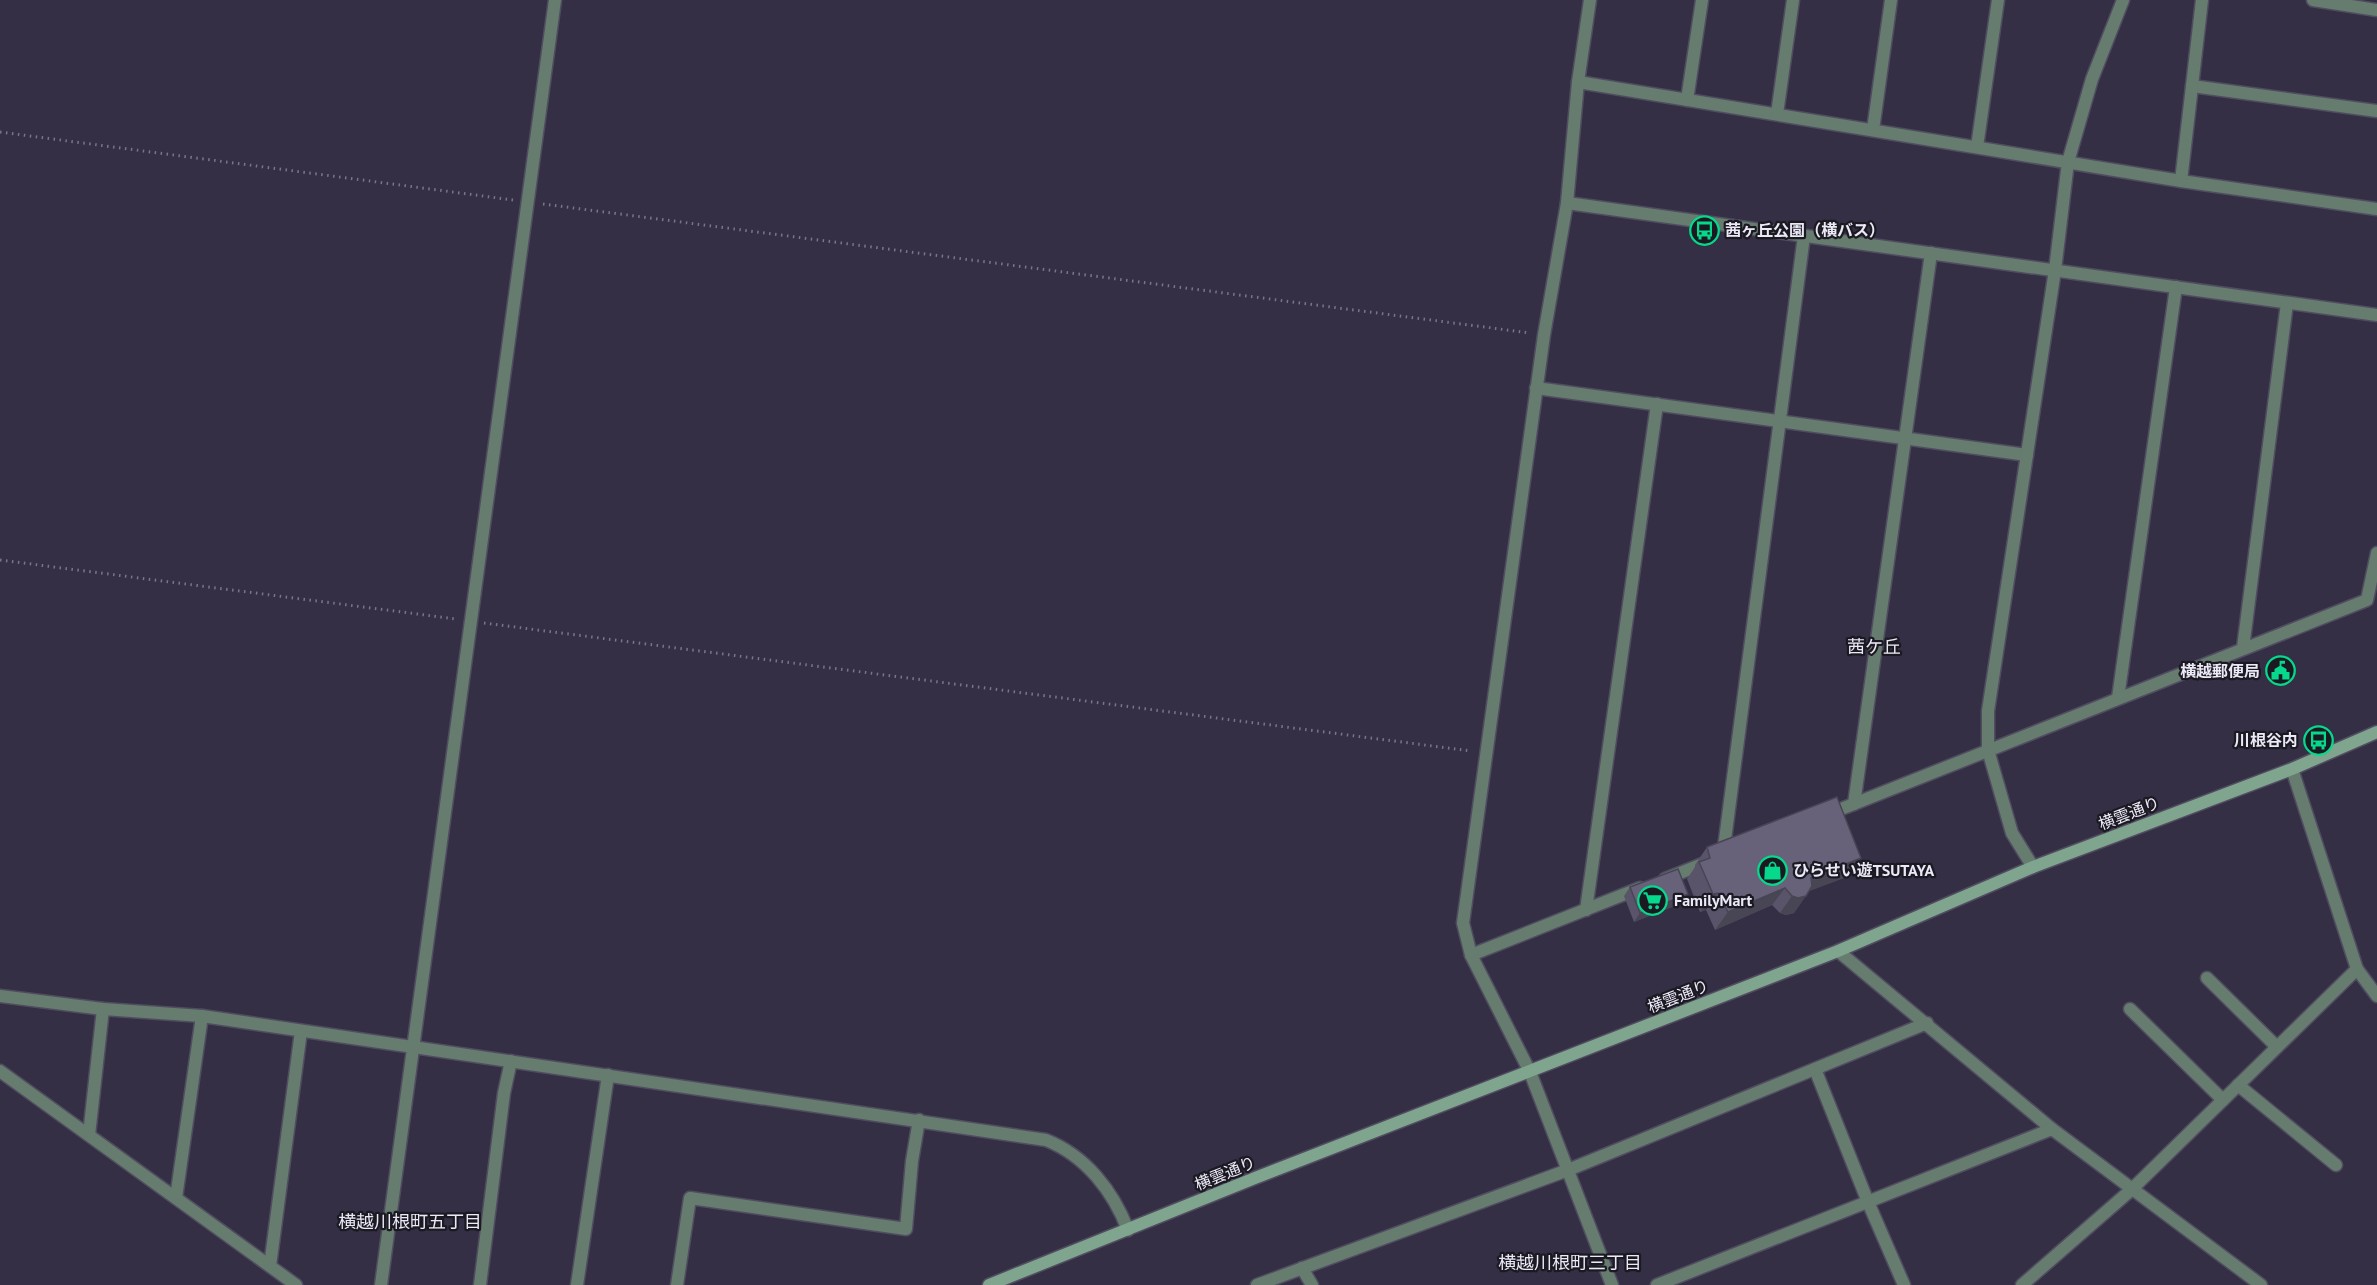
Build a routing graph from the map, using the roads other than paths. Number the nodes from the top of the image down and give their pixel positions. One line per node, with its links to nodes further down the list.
1 (555, 0): 54 (street)
2 (1590, 0): 11 (street)
3 (1702, 0): 13 (street)
4 (1793, 0): 15 (street)
5 (1891, 0): 16 (street)
6 (1998, 0): 17 (street)
7 (2123, 0): 18 (street)
8 (2202, 0): 12 (street)
9 (2313, 0): 10 (street)
10 (2377, 10)
11 (1578, 82): 13 (street); 20 (street)
12 (2192, 86): 14 (street); 19 (street)
13 (1687, 100): 15 (street)
14 (2377, 111)
15 (1777, 114): 16 (street)
16 (1873, 130): 17 (street)
17 (1977, 147): 18 (street)
18 (2068, 162): 19 (street); 24 (street)
19 (2181, 181): 21 (street)
20 (1567, 203): 22 (street); 28 (street)
21 (2377, 209)
22 (1804, 236): 23 (street); 30 (street)
23 (1931, 254): 24 (street); 31 (street)
24 (2055, 270): 25 (street); 32 (street)
25 (2176, 287): 26 (street); 35 (street)
26 (2287, 303): 27 (street); 34 (street)
27 (2377, 315)
28 (1536, 388): 29 (street); 44 (street)
29 (1657, 404): 30 (street); 42 (street)
30 (1780, 421): 31 (street); 42 (street)
31 (1905, 438): 32 (street); 39 (street)
32 (2027, 455): 37 (street)
33 (2377, 553): 34 (street)
34 (2243, 648): 35 (street)
35 (2118, 698): 37 (street)
36 (2377, 732): 38 (main road, 横雲通り)
37 (1988, 750): 39 (street); 41 (street)
38 (2292, 769): 41 (main road, 横雲通り); 45 (street)
39 (1854, 804): 40 (street)
40 (1810, 821)
41 (2033, 867): 43 (main road, 横雲通り)
42 (1586, 910): 44 (street)
43 (1838, 951): 52 (street); 59 (main road, 横雲通り)
44 (1471, 955): 59 (street)
45 (2357, 969): 48 (street); 55 (street)
46 (2207, 978): 55 (street)
47 (0, 996): 49 (street)
48 (2377, 996)
49 (103, 1009): 51 (street); 65 (street)
50 (2130, 1009): 62 (street)
51 (202, 1016): 53 (street); 69 (street)
52 (1927, 1023): 57 (street); 64 (street)
53 (301, 1030): 54 (street); 72 (street)
54 (413, 1047): 56 (street); 75 (street)
55 (2277, 1047): 61 (street)
56 (511, 1061): 60 (street); 76 (street)
57 (1815, 1069): 67 (street); 70 (street)
58 (0, 1071): 65 (street)
59 (1530, 1072): 67 (street); 71 (main road, 横雲通り)
60 (608, 1075): 63 (street); 77 (street)
61 (2238, 1085): 62 (street); 66 (street)
62 (2223, 1100): 68 (street)
63 (919, 1120): 71 (street); 78 (street)
64 (2052, 1129): 68 (street); 70 (street)
65 (89, 1136): 69 (street)
66 (2336, 1165)
67 (1568, 1170): 73 (street); 82 (street)
68 (2131, 1190): 85 (street); 86 (street)
69 (176, 1198): 72 (street)
70 (1868, 1202): 83 (street); 84 (street)
71 (1128, 1230): 79 (main road, 横雲通り)
72 (270, 1266): 74 (street)
73 (1302, 1268): 80 (street); 81 (street)
74 (296, 1285)
75 (381, 1285)
76 (480, 1285)
77 (577, 1285)
78 (677, 1285)
79 (989, 1285)
80 (1257, 1285)
81 (1312, 1285)
82 (1612, 1285)
83 (1657, 1285)
84 (1904, 1285)
85 (2022, 1285)
86 (2261, 1285)

